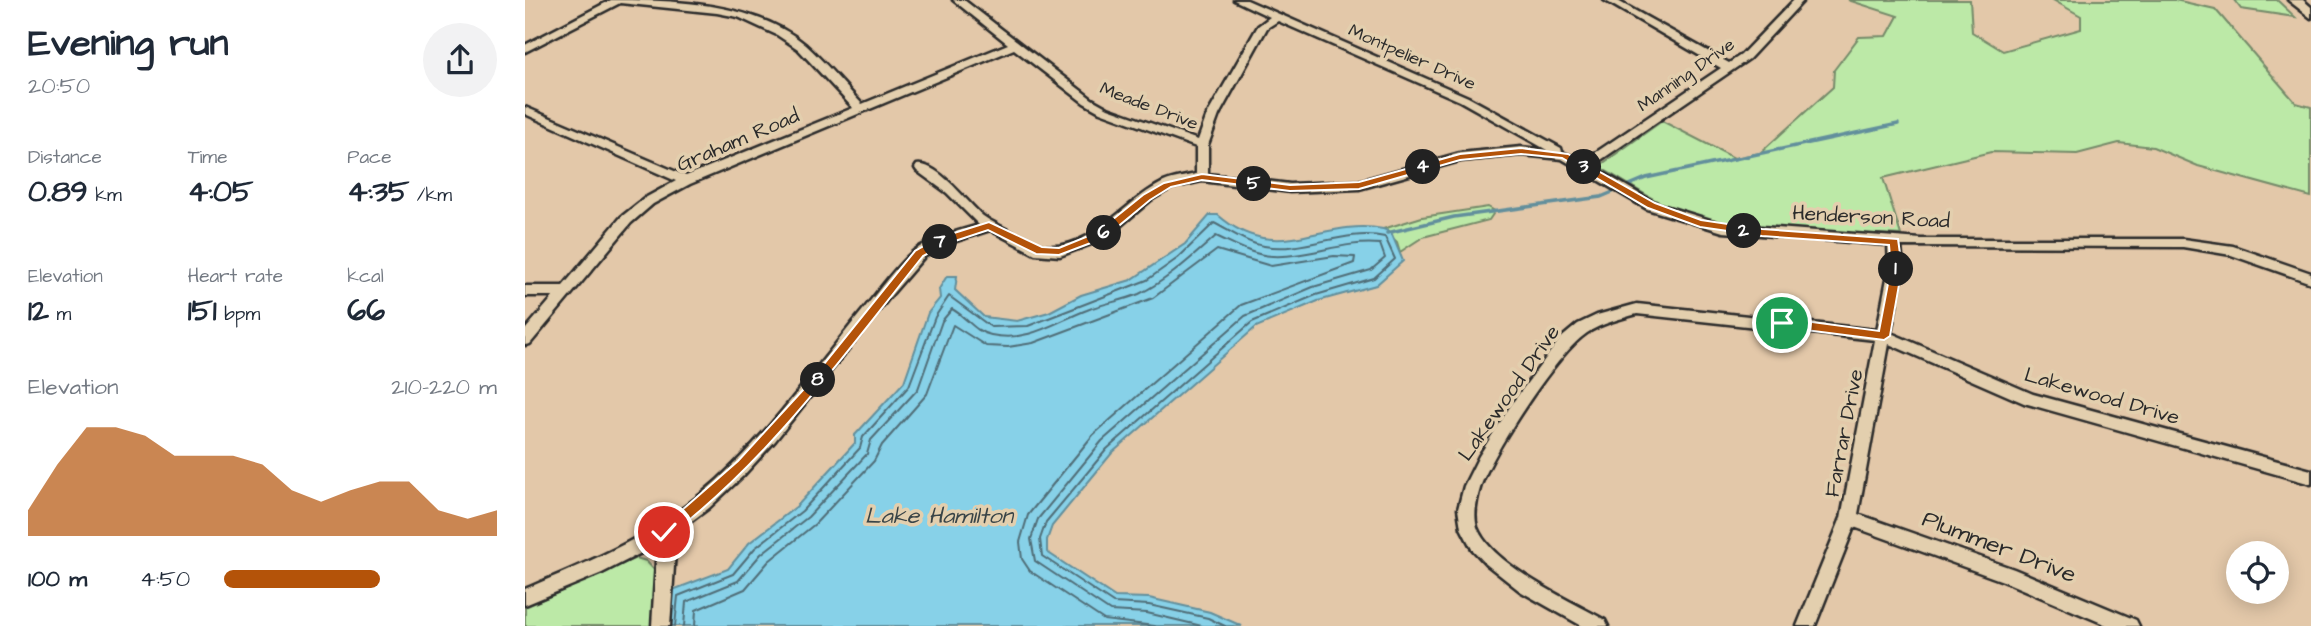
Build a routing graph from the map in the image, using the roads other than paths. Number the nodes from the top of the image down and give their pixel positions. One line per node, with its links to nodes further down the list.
1 (618, 0): 10 (street); 12 (street)
2 (958, 0): 9 (street, Meade Drive)
3 (1240, 0): 8 (street, Montpelier Drive)
4 (1609, 0): 11 (street)
5 (1799, 0): 11 (street, Manning Drive)
6 (2295, 0): 7 (main road)
7 (2311, 14)
8 (1277, 17): 14 (street); 15 (street, Montpelier Drive)
9 (1015, 45): 12 (street, Graham Road); 14 (street, Meade Drive)
10 (525, 49)
11 (1729, 68): 16 (street, Manning Drive)
12 (860, 108): 19 (street, Graham Road)
13 (525, 110): 19 (street)
14 (1202, 145): 18 (street, Meade Drive)
15 (1565, 156): 16 (street, Henderson Road); 18 (street, Henderson Road)
16 (1583, 167): 21 (street, Henderson Road)
17 (921, 168): 20 (street, Henderson Road)
18 (1202, 177): 20 (street, Henderson Road)
19 (686, 181): 24 (street, Graham Road)
20 (989, 226): 29 (street)
21 (1894, 242): 22 (street, Henderson Road); 25 (street, Farrar Drive)
22 (2311, 278)
23 (525, 291): 24 (street)
24 (564, 291): 26 (street, Graham Road)
25 (1884, 336): 27 (street, Lakewood Drive); 28 (street, Farrar Drive); 32 (street, Lakewood Drive)
26 (525, 340)
27 (2311, 477)
28 (1849, 518): 33 (street, Farrar Drive); 34 (street, Plummer Drive)
29 (664, 532): 30 (street); 31 (street)
30 (525, 597)
31 (661, 626)
32 (1599, 626)
33 (1805, 626)
34 (2130, 626)

